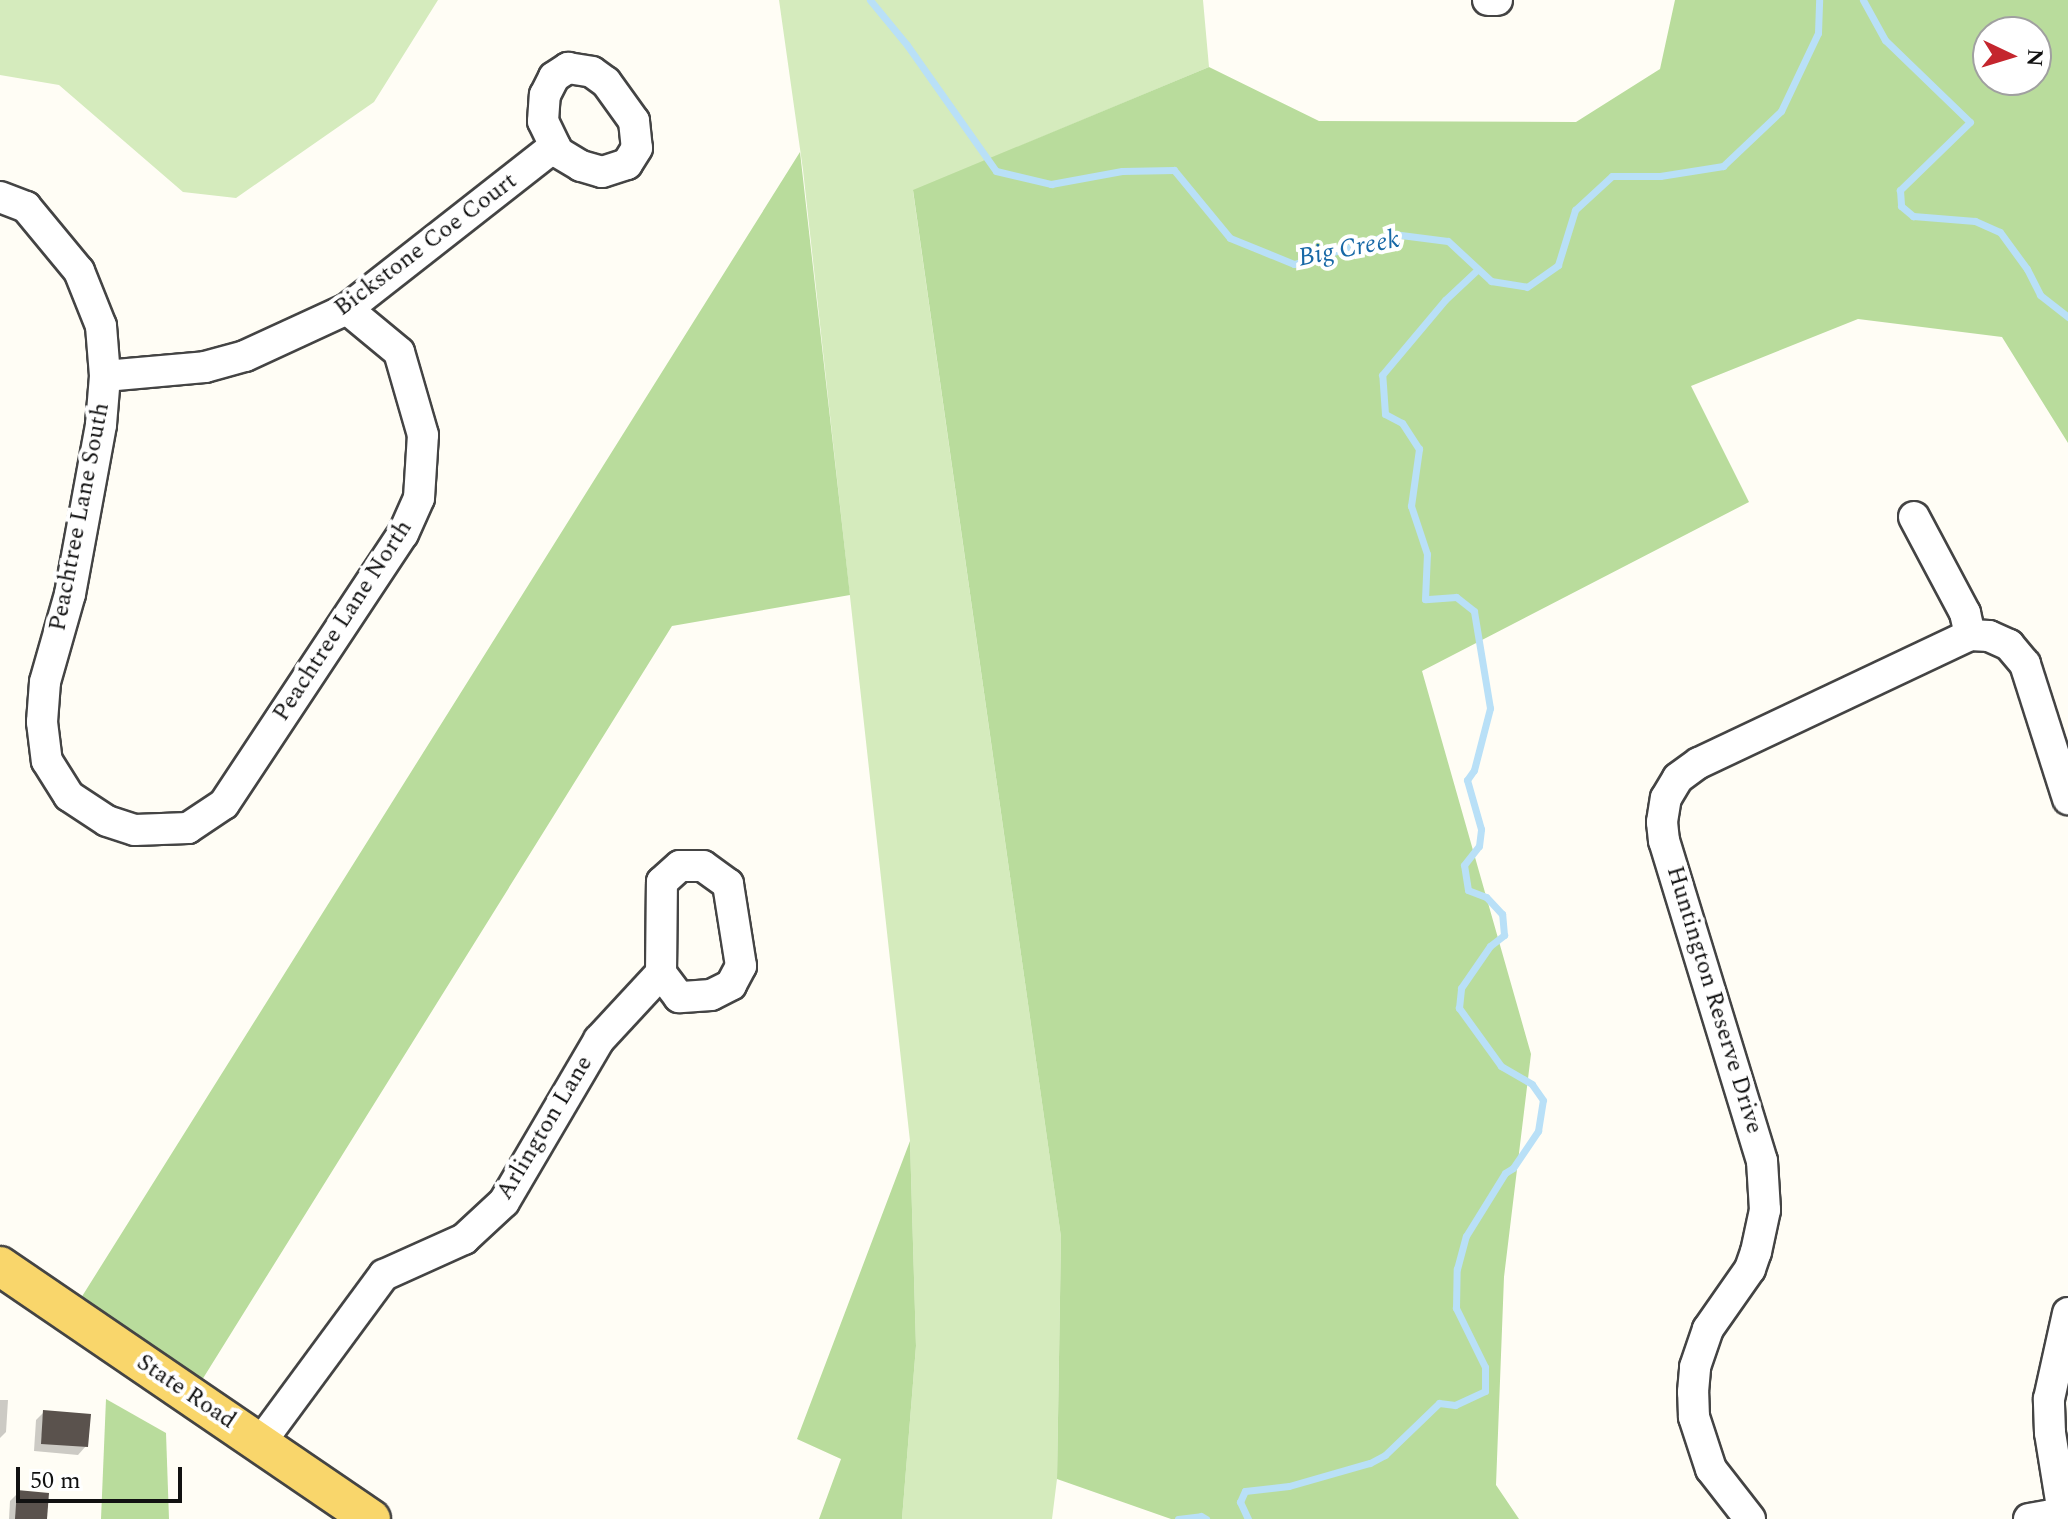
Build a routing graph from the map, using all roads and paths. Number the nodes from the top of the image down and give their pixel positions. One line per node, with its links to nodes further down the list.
1 (1488, 0): 2 (street)
2 (1497, 0)
3 (555, 146): 5 (street, Bickstone Coe Court)
4 (0, 197): 6 (street, Peachtree Lane South)
5 (347, 309): 6 (street, Bickstone Coe Court); 10 (street, Peachtree Lane North)
6 (105, 376): 10 (street, Peachtree Lane South)
7 (1914, 517): 8 (street)
8 (1970, 635): 9 (street); 17 (street, Huntington Reserve Drive)
9 (2068, 799)
10 (135, 830)
11 (661, 973): 14 (street, Arlington Lane)
12 (0, 1266): 14 (main road, State Road)
13 (2068, 1313): 15 (street)
14 (260, 1443): 16 (main road, State Road)
15 (2066, 1512): 18 (street)
16 (371, 1519)
17 (1750, 1519)
18 (2029, 1519)

